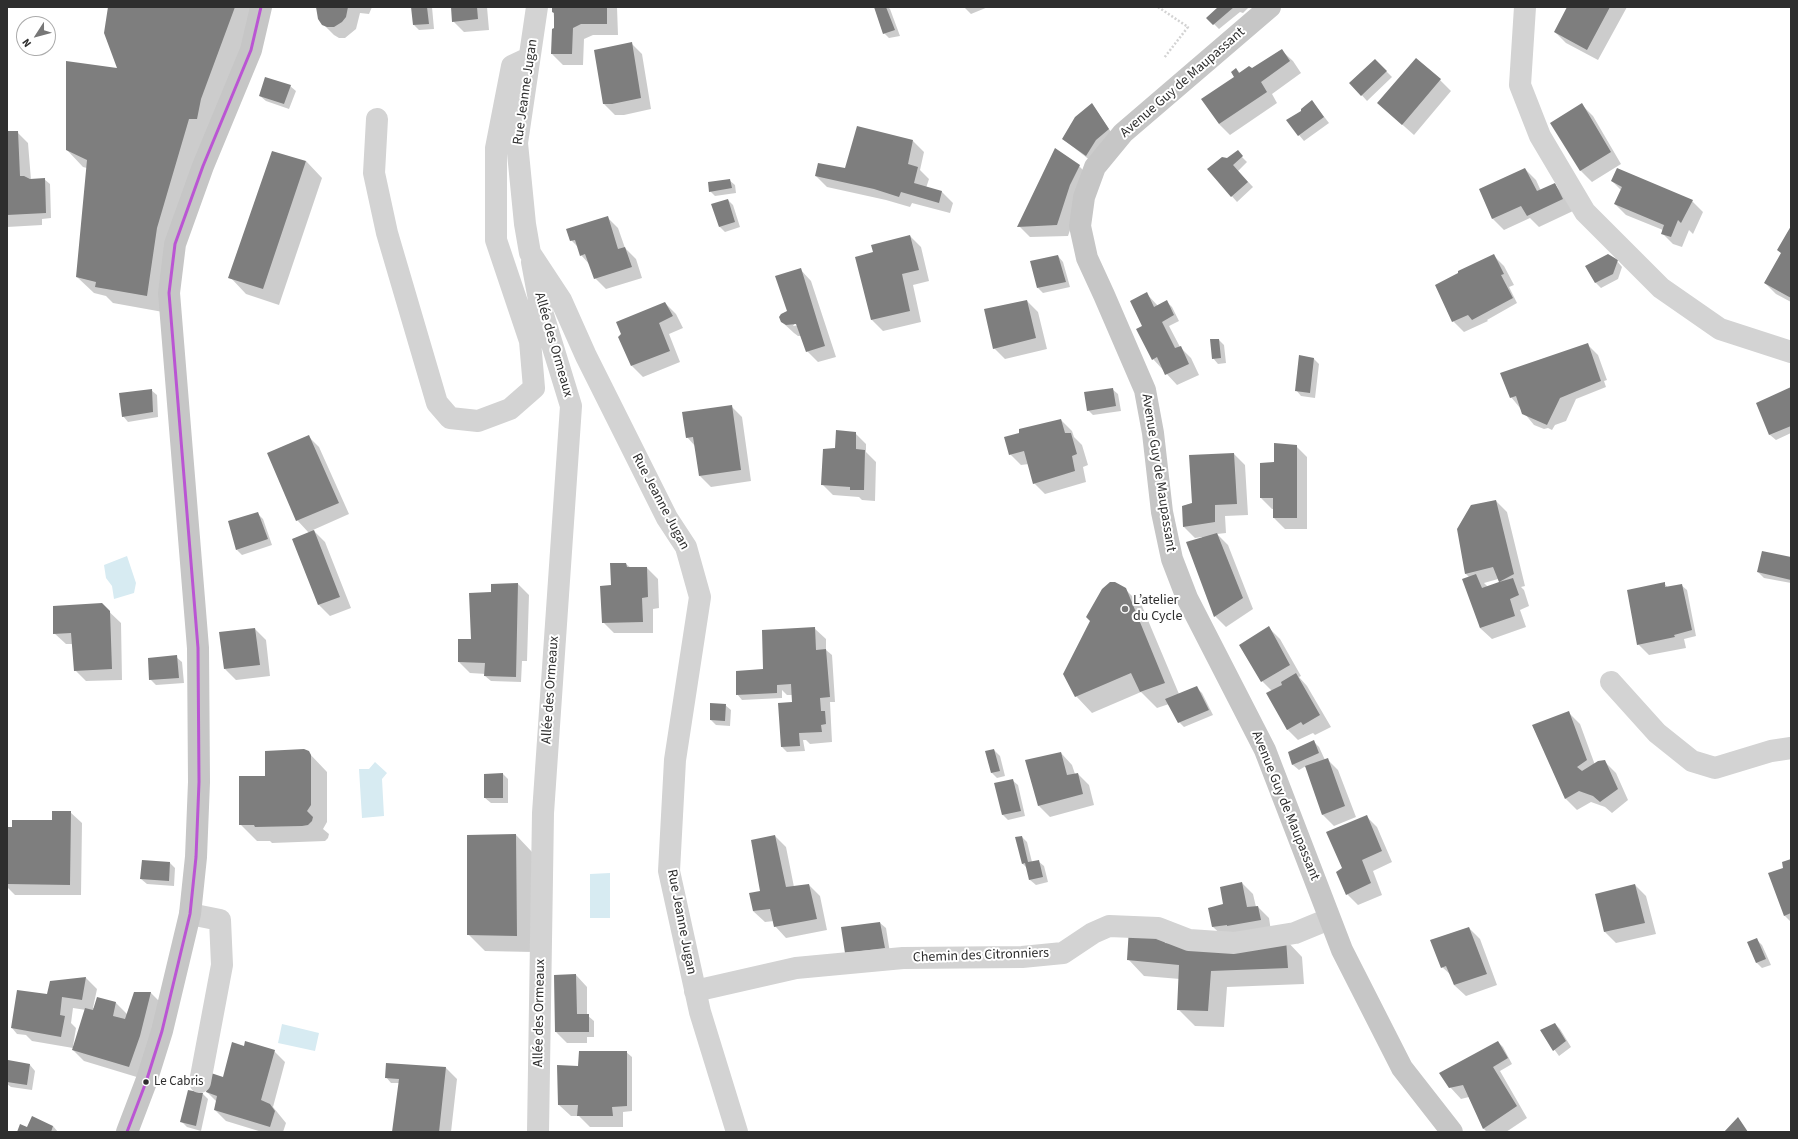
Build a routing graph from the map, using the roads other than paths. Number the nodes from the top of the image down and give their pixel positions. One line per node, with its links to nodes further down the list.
1 (261, 7): 11 (main road)
2 (537, 7): 5 (street, Rue Jeanne Jugan)
3 (1270, 7): 12 (main road, Avenue Guy de Maupassant)
4 (1525, 7): 8 (street)
5 (529, 58): 6 (street); 7 (street, Rue Jeanne Jugan)
6 (377, 119)
7 (530, 253): 13 (street, Rue Jeanne Jugan); 16 (street, Allée des Ormeaux)
8 (1791, 352)
9 (1611, 682): 10 (street)
10 (1791, 748)
11 (190, 914): 14 (street); 15 (main road)
12 (1329, 918): 13 (street, Chemin des Citronniers); 18 (main road, Avenue Guy de Maupassant)
13 (695, 991): 17 (street, Rue Jeanne Jugan)
14 (200, 1082)
15 (127, 1132)
16 (538, 1132)
17 (737, 1132)
18 (1452, 1132)

